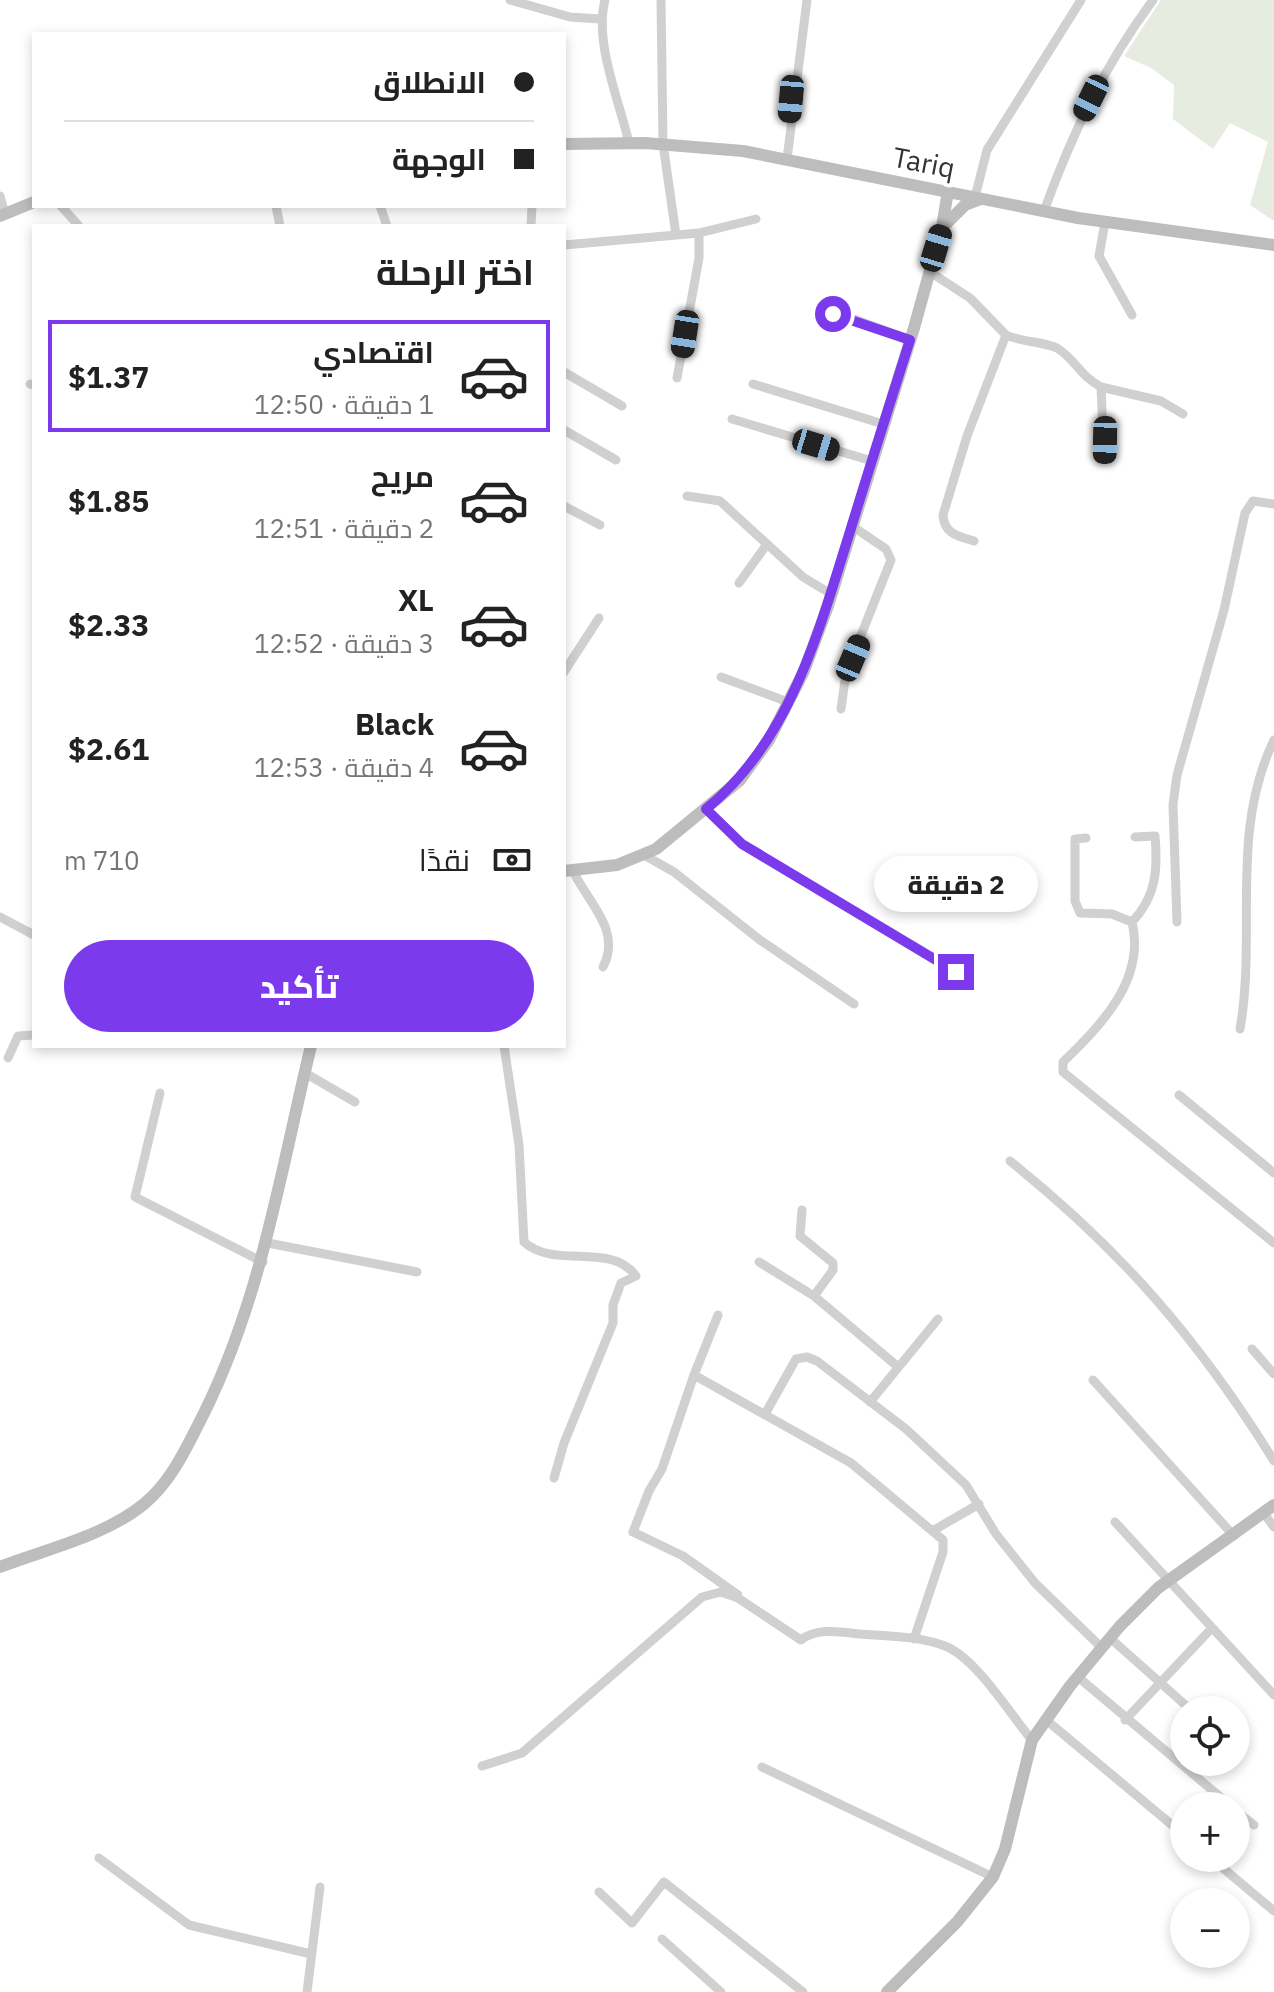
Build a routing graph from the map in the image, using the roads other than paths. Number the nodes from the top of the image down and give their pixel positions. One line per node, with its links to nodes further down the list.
1 (510, 0): 7 (street)
2 (605, 0): 7 (street)
3 (661, 0): 10 (street)
4 (807, 0): 11 (street)
5 (1081, 0): 16 (street)
6 (1153, 0): 19 (street)
7 (600, 19): 8 (street)
8 (629, 143): 9 (street, Tariq); 10 (street, Tariq)
9 (566, 144)
10 (663, 144): 11 (street, Tariq); 26 (street)
11 (787, 159): 12 (street, Tariq)
12 (927, 188): 13 (street, Tariq); 24 (street)
13 (948, 191): 14 (street, Tariq); 24 (street)
14 (962, 194): 16 (street, Tariq); 24 (street)
15 (0, 196): 20 (street)
16 (978, 198): 19 (street, Tariq); 24 (street)
17 (32, 203): 20 (street)
18 (63, 208): 23 (street)
19 (1044, 211): 22 (street, Tariq)
20 (3, 215)
21 (756, 219): 25 (street)
22 (1105, 222): 28 (street, Tariq); 31 (street)
23 (77, 224)
24 (943, 224): 29 (street)
25 (699, 233): 26 (street); 35 (street)
26 (676, 235): 27 (street)
27 (566, 245)
28 (1274, 245)
29 (930, 272): 32 (street); 33 (street)
30 (816, 315): 33 (street)
31 (1132, 315)
32 (1006, 335): 37 (street); 51 (street)
33 (910, 340): 41 (street)
34 (566, 373): 38 (street)
35 (677, 378)
36 (753, 384): 41 (street)
37 (1101, 387): 39 (street); 43 (street)
38 (622, 406)
39 (1183, 414)
40 (732, 419): 45 (street)
41 (883, 424): 45 (street)
42 (566, 431): 44 (street)
43 (1104, 457)
44 (616, 460)
45 (872, 461): 50 (street)
46 (687, 496): 52 (street)
47 (1274, 504): 68 (street)
48 (566, 507): 49 (street)
49 (600, 525)
50 (852, 526): 54 (street); 59 (street)
51 (974, 541)
52 (767, 544): 53 (street); 54 (street)
53 (739, 583)
54 (831, 594): 58 (street)
55 (599, 618): 56 (street)
56 (566, 669)
57 (721, 677): 58 (street)
58 (788, 702): 61 (street)
59 (841, 709)
60 (1274, 740): 73 (street)
61 (706, 809): 64 (street); 71 (street)
62 (1135, 837): 67 (street)
63 (1086, 838): 67 (street)
64 (644, 855): 65 (street); 72 (street)
65 (568, 871): 70 (street)
66 (0, 917): 69 (street)
67 (1132, 922): 86 (street)
68 (1177, 922)
69 (32, 934)
70 (603, 967)
71 (956, 972)
72 (854, 1004)
73 (1240, 1029)
74 (32, 1035): 77 (street)
75 (311, 1048): 78 (street)
76 (504, 1048): 101 (street)
77 (8, 1058)
78 (305, 1073): 81 (street); 85 (street)
79 (160, 1093): 87 (street)
80 (1179, 1095): 83 (street)
81 (355, 1102)
82 (1010, 1161): 100 (street)
83 (1274, 1173)
84 (802, 1210): 90 (street)
85 (268, 1243): 87 (street); 89 (street)
86 (1274, 1243)
87 (263, 1262): 108 (street)
88 (759, 1262): 90 (street)
89 (417, 1272)
90 (814, 1296): 94 (street)
91 (718, 1315): 96 (street)
92 (938, 1319): 94 (street)
93 (1252, 1349): 95 (street)
94 (897, 1366): 98 (street)
95 (1274, 1374)
96 (694, 1375): 99 (street); 111 (street)
97 (1093, 1380): 107 (street)
98 (870, 1402): 99 (street); 102 (street)
99 (765, 1414): 106 (street)
100 (1274, 1461)
101 (554, 1478)
102 (979, 1504): 106 (street); 113 (street)
103 (1268, 1508): 105 (street); 107 (street)
104 (1115, 1522): 109 (street)
105 (1274, 1527)
106 (934, 1530): 112 (street)
107 (1234, 1536): 109 (street)
108 (0, 1567)
109 (1167, 1581): 110 (street); 113 (street)
110 (1211, 1629): 115 (street); 116 (street)
111 (809, 1634): 112 (street); 121 (street)
112 (914, 1639): 120 (street)
113 (1106, 1643): 114 (street); 115 (street)
114 (1078, 1677): 118 (street); 119 (street)
115 (1161, 1683): 117 (street); 119 (street)
116 (1274, 1695)
117 (1175, 1696)
118 (1045, 1719): 120 (street); 125 (street)
119 (1125, 1720): 123 (street)
120 (1032, 1740): 129 (street)
121 (482, 1766)
122 (762, 1767): 129 (street)
123 (1214, 1792)
124 (1250, 1822): 126 (street)
125 (1170, 1823)
126 (1254, 1825)
127 (99, 1858): 134 (street)
128 (1228, 1872): 132 (street)
129 (993, 1877): 138 (street)
130 (320, 1887): 134 (street)
131 (599, 1892): 137 (street)
132 (1274, 1911)
133 (662, 1939): 136 (street)
134 (311, 1954): 135 (street)
135 (307, 1992)
136 (721, 1992)
137 (803, 1992)
138 (887, 1992)

